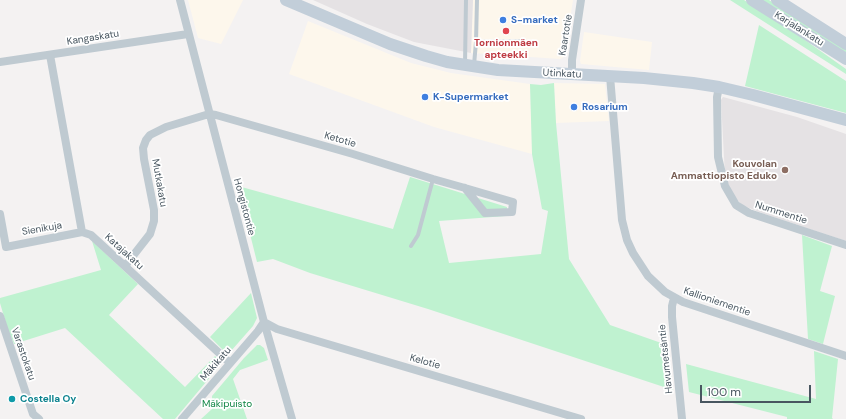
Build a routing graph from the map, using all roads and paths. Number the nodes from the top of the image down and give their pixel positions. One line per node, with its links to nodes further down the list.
1 (180, 0): 8 (street, Hongistontie)
2 (286, 0): 15 (street, Utinkatu)
3 (466, 0): 15 (lane)
4 (477, 0): 10 (lane)
5 (581, 0): 16 (street, Kaartotie)
6 (752, 0): 13 (street, Karjalankatu)
7 (777, 0): 11 (street, Karjalankatu)
8 (188, 34): 12 (street, Kangaskatu); 19 (street, Hongistontie)
9 (523, 41): 10 (lane)
10 (476, 42): 15 (lane)
11 (846, 44)
12 (50, 55): 14 (street, Kangaskatu); 24 (street)
13 (846, 59)
14 (0, 62)
15 (469, 66): 16 (street, Utinkatu)
16 (572, 74): 17 (street, Utinkatu)
17 (610, 76): 18 (street, Utinkatu); 28 (street, Kallioniementie)
18 (719, 87): 20 (street, Utinkatu); 25 (street, Nummentie)
19 (209, 114): 21 (street, Ketotie); 27 (street, Mutkakatu); 30 (street, Hongistontie)
20 (846, 120)
21 (432, 179): 22 (street, Ketotie); 26 (lane)
22 (465, 188): 22 (street, Ketotie)
23 (0, 214): 24 (street, Sienikuja)
24 (82, 232): 27 (street, Katajakatu)
25 (846, 245)
26 (411, 246)
27 (125, 266): 33 (street, Katajakatu)
28 (674, 298): 32 (street, Kallioniementie); 38 (street, Havumetsäntie)
29 (0, 316): 31 (street, Varastokatu)
30 (264, 322): 33 (street, Mäkikatu); 36 (street, Hongistontie); 37 (street, Kelotie)
31 (3, 335): 34 (street, Varastokatu)
32 (846, 356)
33 (230, 363): 35 (street, Mäkikatu)
34 (39, 419)
35 (182, 419)
36 (292, 419)
37 (581, 419)
38 (682, 419)

